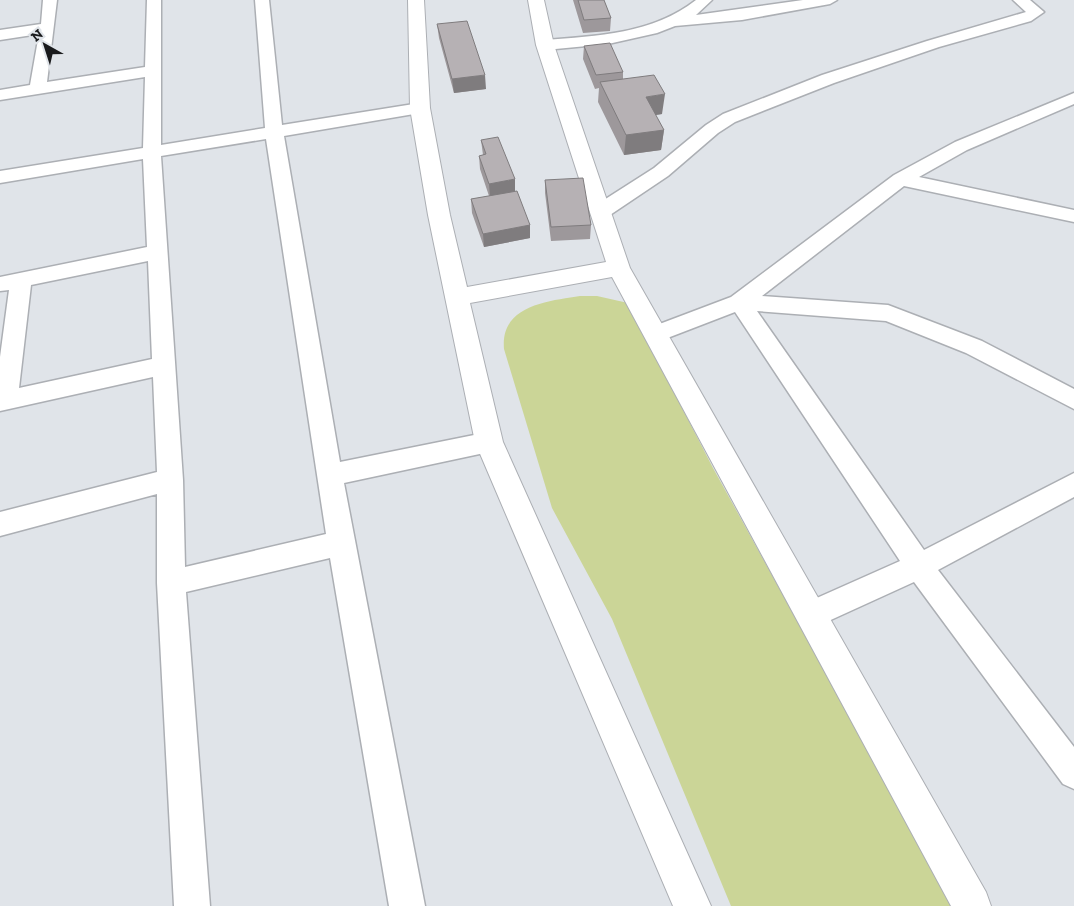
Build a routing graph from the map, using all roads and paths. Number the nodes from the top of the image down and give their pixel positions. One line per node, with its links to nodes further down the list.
1 (50, 0): 10 (street)
2 (154, 0): 13 (street)
3 (262, 0): 18 (street)
4 (416, 0): 17 (highway)
5 (536, 0): 12 (highway)
6 (705, 0): 9 (street)
7 (830, 0): 9 (street)
8 (1020, 0): 22 (street)
9 (669, 23): 12 (street)
10 (48, 28): 11 (street); 14 (street)
11 (0, 35)
12 (545, 45): 22 (highway)
13 (153, 71): 14 (street); 19 (street)
14 (38, 89): 15 (street)
15 (0, 95)
16 (1074, 98): 21 (street)
17 (420, 108): 18 (street); 27 (highway)
18 (274, 131): 19 (street); 34 (street)
19 (152, 151): 20 (street); 24 (street)
20 (0, 177)
21 (901, 179): 23 (street); 28 (street)
22 (600, 212): 25 (highway)
23 (1074, 216)
24 (159, 252): 26 (street); 30 (street)
25 (619, 268): 27 (highway); 29 (highway)
26 (10, 282): 32 (street)
27 (458, 297): 33 (highway)
28 (739, 302): 29 (street); 31 (street); 39 (street)
29 (657, 334): 41 (highway)
30 (162, 366): 32 (street); 35 (street)
31 (1074, 400)
32 (3, 401)
33 (489, 442): 34 (street); 45 (highway)
34 (330, 475): 38 (street)
35 (170, 480): 37 (street); 40 (street)
36 (1074, 484): 39 (street)
37 (0, 524)
38 (341, 542): 40 (street); 44 (street)
39 (919, 566): 41 (street); 42 (street)
40 (171, 584): 43 (street)
41 (811, 615): 46 (highway)
42 (1074, 773)
43 (192, 906)
44 (407, 906)
45 (692, 906)
46 (972, 906)

